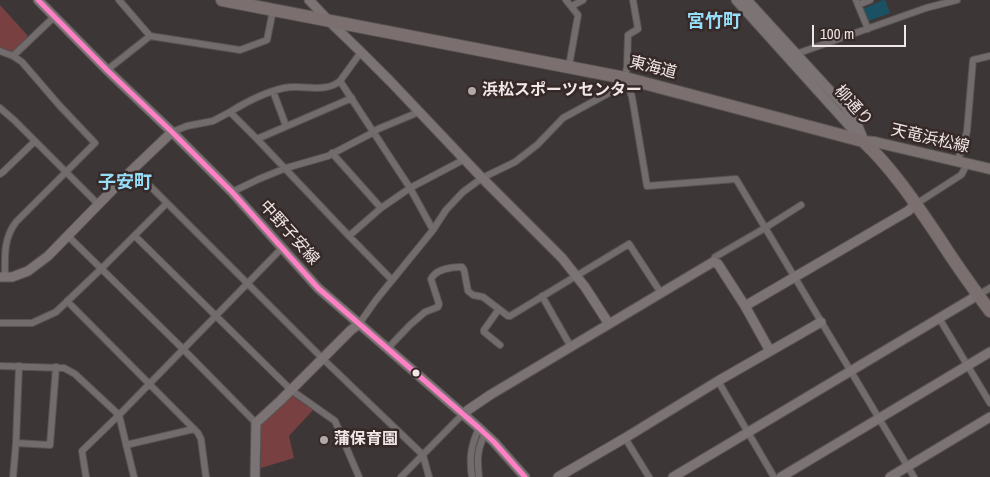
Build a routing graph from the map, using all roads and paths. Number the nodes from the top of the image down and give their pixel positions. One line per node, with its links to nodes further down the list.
1 (38, 0): 15 (street, 中野子安線)
2 (119, 0): 18 (street)
3 (227, 0): 14 (highway, 東海道)
4 (309, 0): 16 (street)
5 (566, 0): 13 (street)
6 (583, 0): 13 (street)
7 (633, 0): 26 (street)
8 (736, 0): 38 (street, 柳通り)
9 (747, 0): 21 (street, 柳通り)
10 (870, 0): 12 (street)
11 (957, 0): 17 (street)
12 (857, 2): 17 (street)
13 (572, 6): 24 (street)
14 (273, 10): 16 (highway, 東海道); 18 (street)
15 (54, 17): 22 (street); 25 (street, 中野子安線)
16 (329, 21): 20 (street); 24 (highway, 東海道)
17 (868, 28): 21 (street)
18 (150, 36): 25 (street)
19 (0, 50): 22 (street)
20 (361, 52): 27 (street); 32 (street)
21 (796, 54): 38 (street, 柳通り)
22 (13, 56): 46 (street)
23 (990, 56): 41 (street)
24 (570, 66): 26 (highway, 東海道)
25 (107, 70): 34 (street, 中野子安線)
26 (625, 78): 38 (highway, 東海道); 48 (street); 56 (street)
27 (340, 81): 28 (street); 29 (street)
28 (272, 91): 31 (street); 33 (street)
29 (352, 98): 33 (street); 35 (street)
30 (0, 108): 37 (street)
31 (230, 112): 34 (street); 36 (street)
32 (419, 112): 35 (street); 40 (street)
33 (286, 126): 36 (street)
34 (172, 132): 44 (street); 50 (street, 中野子安線)
35 (374, 132): 39 (street); 49 (street)
36 (257, 139): 43 (street)
37 (35, 141): 46 (street); 47 (street)
38 (864, 141): 41 (main road, 天竜浜松線); 52 (highway)
39 (332, 154): 43 (street); 55 (street)
40 (464, 159): 48 (street); 49 (street)
41 (956, 161): 42 (main road, 天竜浜松線)
42 (967, 163): 45 (main road, 天竜浜松線); 52 (street)
43 (286, 168): 50 (street); 60 (street)
44 (133, 169): 51 (street); 53 (street)
45 (990, 169)
46 (66, 172): 53 (street); 65 (street)
47 (0, 174)
48 (482, 178): 57 (street); 64 (street)
49 (410, 188): 55 (street); 57 (street)
50 (232, 192): 61 (street, 中野子安線)
51 (167, 204): 59 (street); 68 (street)
52 (916, 204): 66 (street); 71 (highway)
53 (99, 205): 58 (street)
54 (801, 205): 56 (street)
55 (380, 208): 60 (street)
56 (765, 228): 62 (street); 66 (street)
57 (433, 230): 67 (street)
58 (68, 236): 63 (street); 65 (street)
59 (135, 236): 63 (street); 77 (street)
60 (349, 236): 67 (street)
61 (282, 248): 68 (street); 81 (street, 中野子安線)
62 (713, 262): 70 (street); 74 (street)
63 (101, 269): 73 (street); 86 (street)
64 (577, 276): 70 (street); 72 (street); 82 (street)
65 (2, 277)
66 (795, 278): 74 (street); 79 (street)
67 (392, 280): 81 (street)
68 (247, 283): 77 (street); 89 (street)
69 (990, 288): 71 (street)
70 (661, 293): 82 (street)
71 (978, 295): 76 (highway); 78 (street)
72 (542, 296): 75 (street); 84 (street)
73 (67, 301): 80 (street); 96 (street)
74 (745, 306): 87 (street)
75 (499, 309): 83 (street); 85 (street)
76 (990, 310)
77 (216, 315): 86 (street); 97 (street)
78 (939, 318): 92 (street); 94 (street)
79 (820, 322): 87 (street); 94 (street)
80 (0, 323)
81 (359, 324): 85 (street, 中野子安線); 89 (street)
82 (609, 324): 84 (street)
83 (500, 345)
84 (571, 347): 99 (street)
85 (388, 348): 99 (street, 中野子安線)
86 (183, 349): 96 (street); 103 (street)
87 (770, 351): 95 (street)
88 (990, 352): 92 (street)
89 (322, 358): 97 (street); 110 (street)
90 (0, 366): 91 (street)
91 (18, 366): 93 (street); 108 (street)
92 (968, 366): 98 (street); 102 (street)
93 (56, 368): 100 (street); 108 (street)
94 (851, 372): 102 (street); 106 (street)
95 (718, 381): 106 (street); 107 (street)
96 (149, 384): 100 (street); 104 (street)
97 (291, 390): 103 (street); 117 (street)
98 (990, 403)
99 (464, 414): 105 (street, 中野子安線); 110 (street)
100 (119, 415): 109 (street); 113 (street)
101 (990, 417): 111 (street)
102 (879, 419): 111 (street); 127 (street)
103 (256, 423): 116 (street)
104 (194, 429): 109 (street); 115 (street)
105 (482, 431): 120 (street); 121 (street); 122 (street, 中野子安線)
106 (748, 432): 125 (street); 126 (street)
107 (625, 438): 123 (street); 124 (street)
108 (16, 443): 112 (street)
109 (126, 445): 114 (street)
110 (423, 455): 118 (street); 119 (street)
111 (908, 466): 128 (street); 129 (street)
112 (13, 477)
113 (86, 477)
114 (134, 477)
115 (206, 477)
116 (253, 477)
117 (359, 477)
118 (401, 477)
119 (429, 477)
120 (472, 477)
121 (479, 477)
122 (525, 477)
123 (558, 477)
124 (649, 477)
125 (673, 477)
126 (774, 477)
127 (781, 477)
128 (890, 477)
129 (914, 477)

